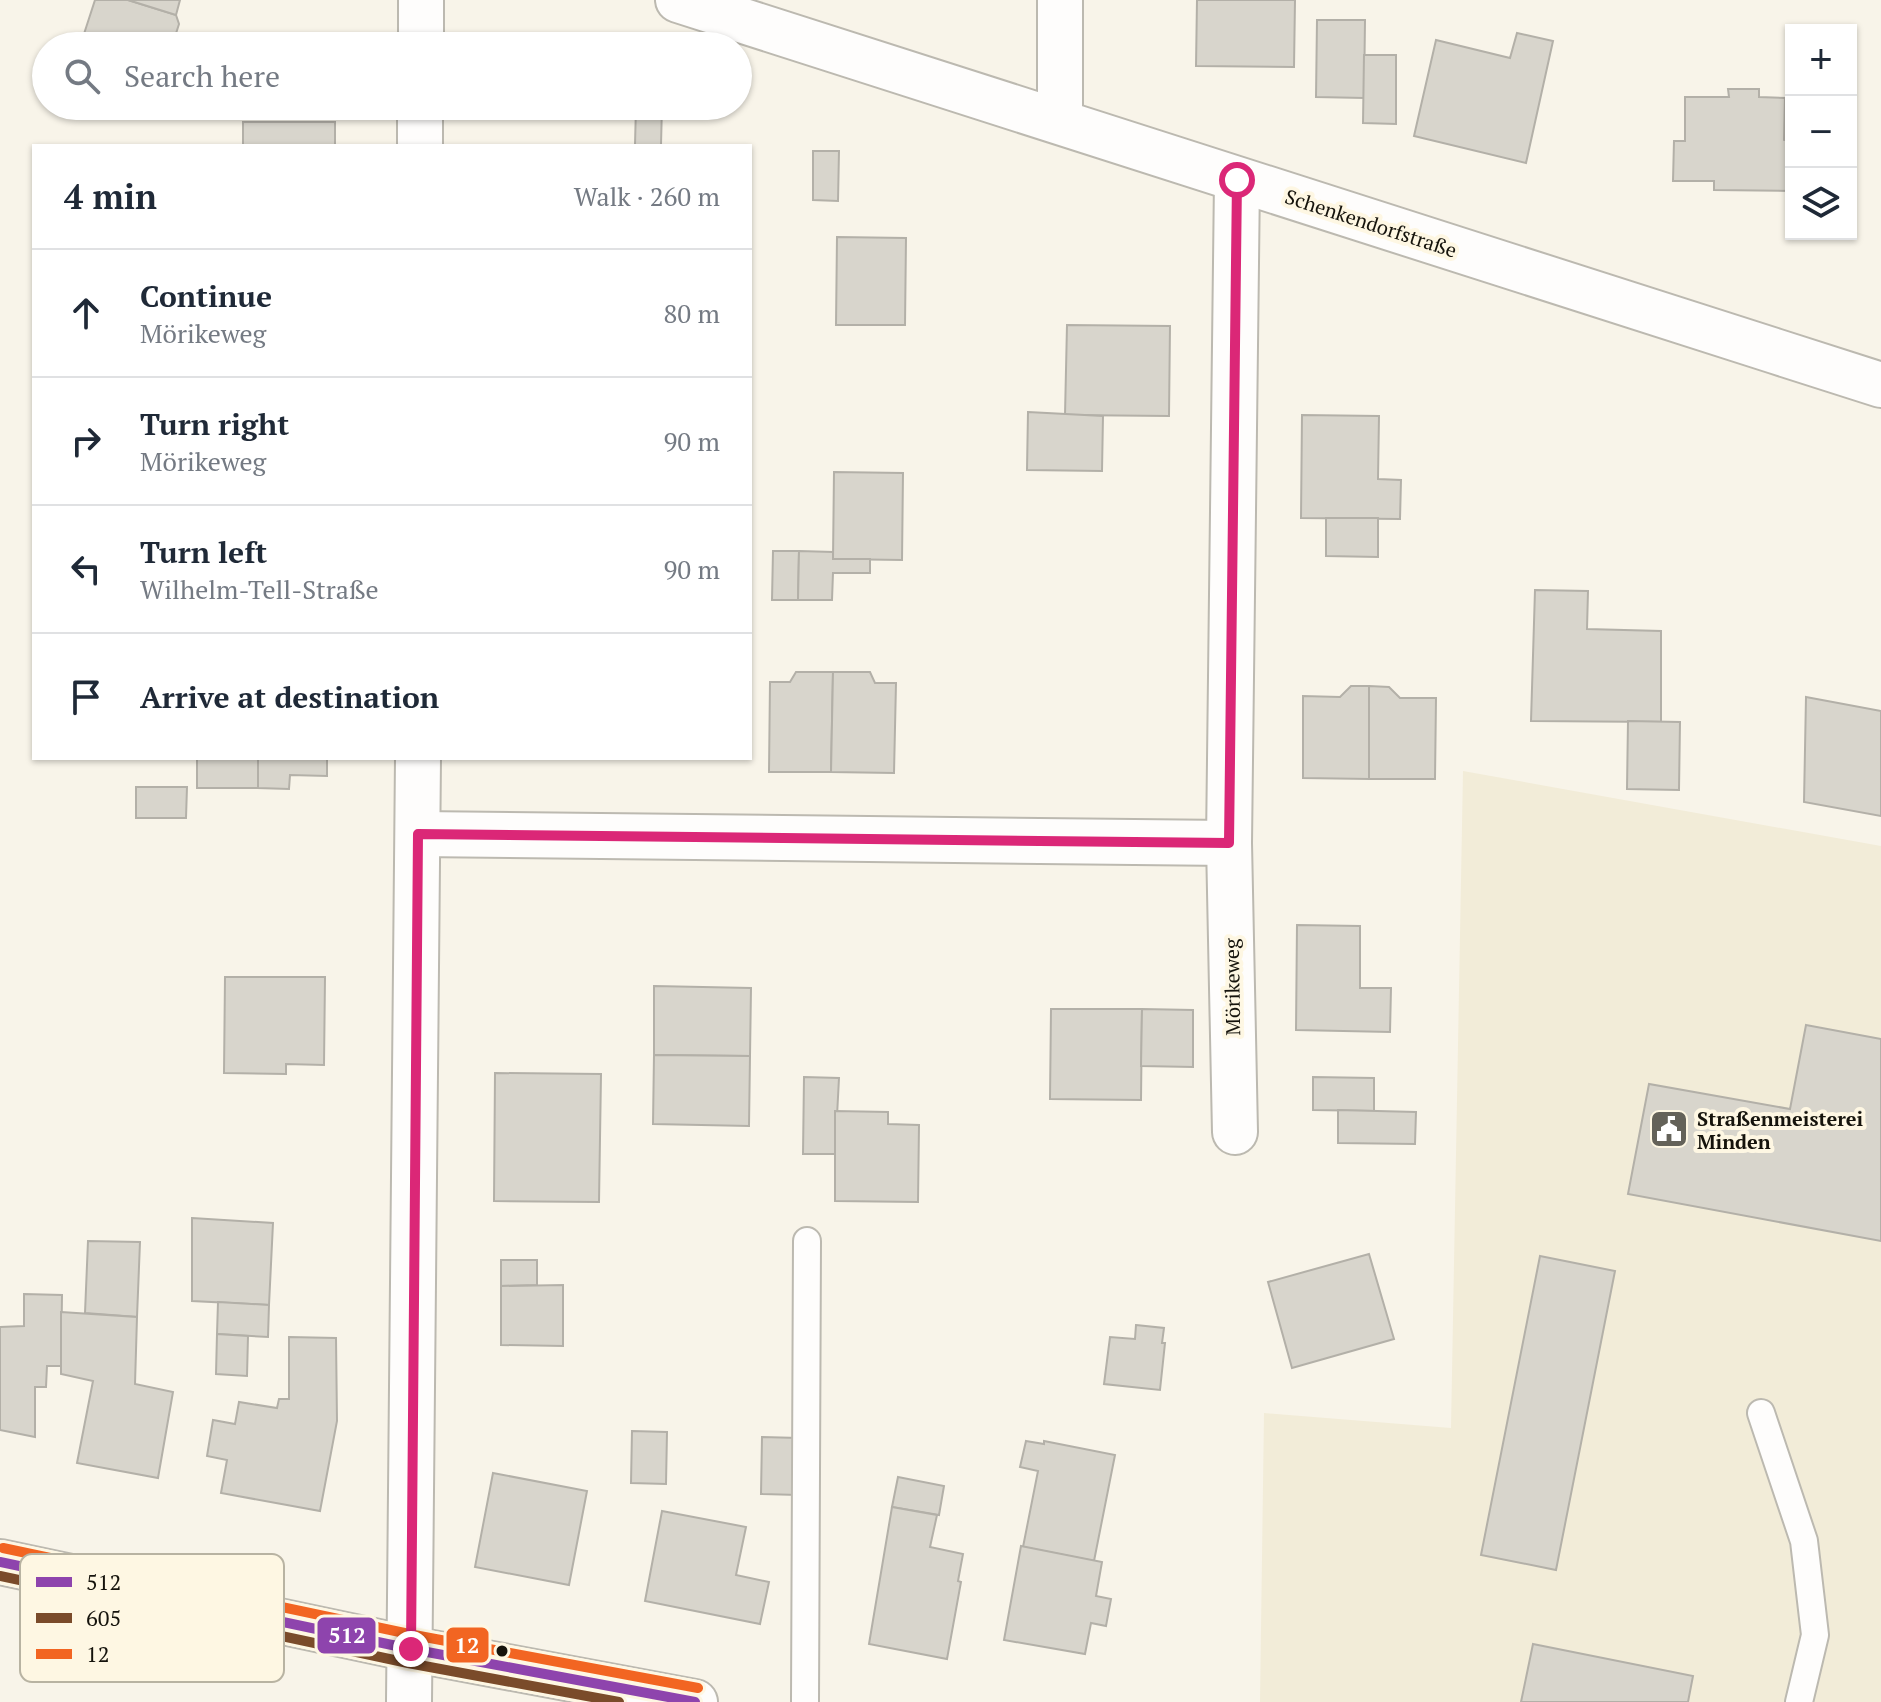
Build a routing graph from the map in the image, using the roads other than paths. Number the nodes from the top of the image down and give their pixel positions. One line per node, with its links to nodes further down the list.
1 (421, 0): 4 (street)
2 (678, 0): 6 (street, Schenkendorfstraße)
3 (1060, 0): 6 (street)
4 (421, 32)
5 (420, 120): 7 (street)
6 (1060, 120): 8 (street, Schenkendorfstraße)
7 (420, 144)
8 (1237, 180): 9 (street, Schenkendorfstraße); 12 (street, Mörikeweg)
9 (1881, 385)
10 (418, 760): 11 (street)
11 (418, 834): 12 (street); 19 (street)
12 (1229, 843): 13 (street, Mörikeweg)
13 (1235, 1132)
14 (807, 1241): 22 (lane)
15 (1761, 1413): 23 (lane)
16 (0, 1562): 17 (street)
17 (20, 1566)
18 (284, 1622): 19 (street)
19 (411, 1649): 20 (street); 21 (street)
20 (409, 1702)
21 (695, 1702)
22 (805, 1702)
23 (1799, 1702)

